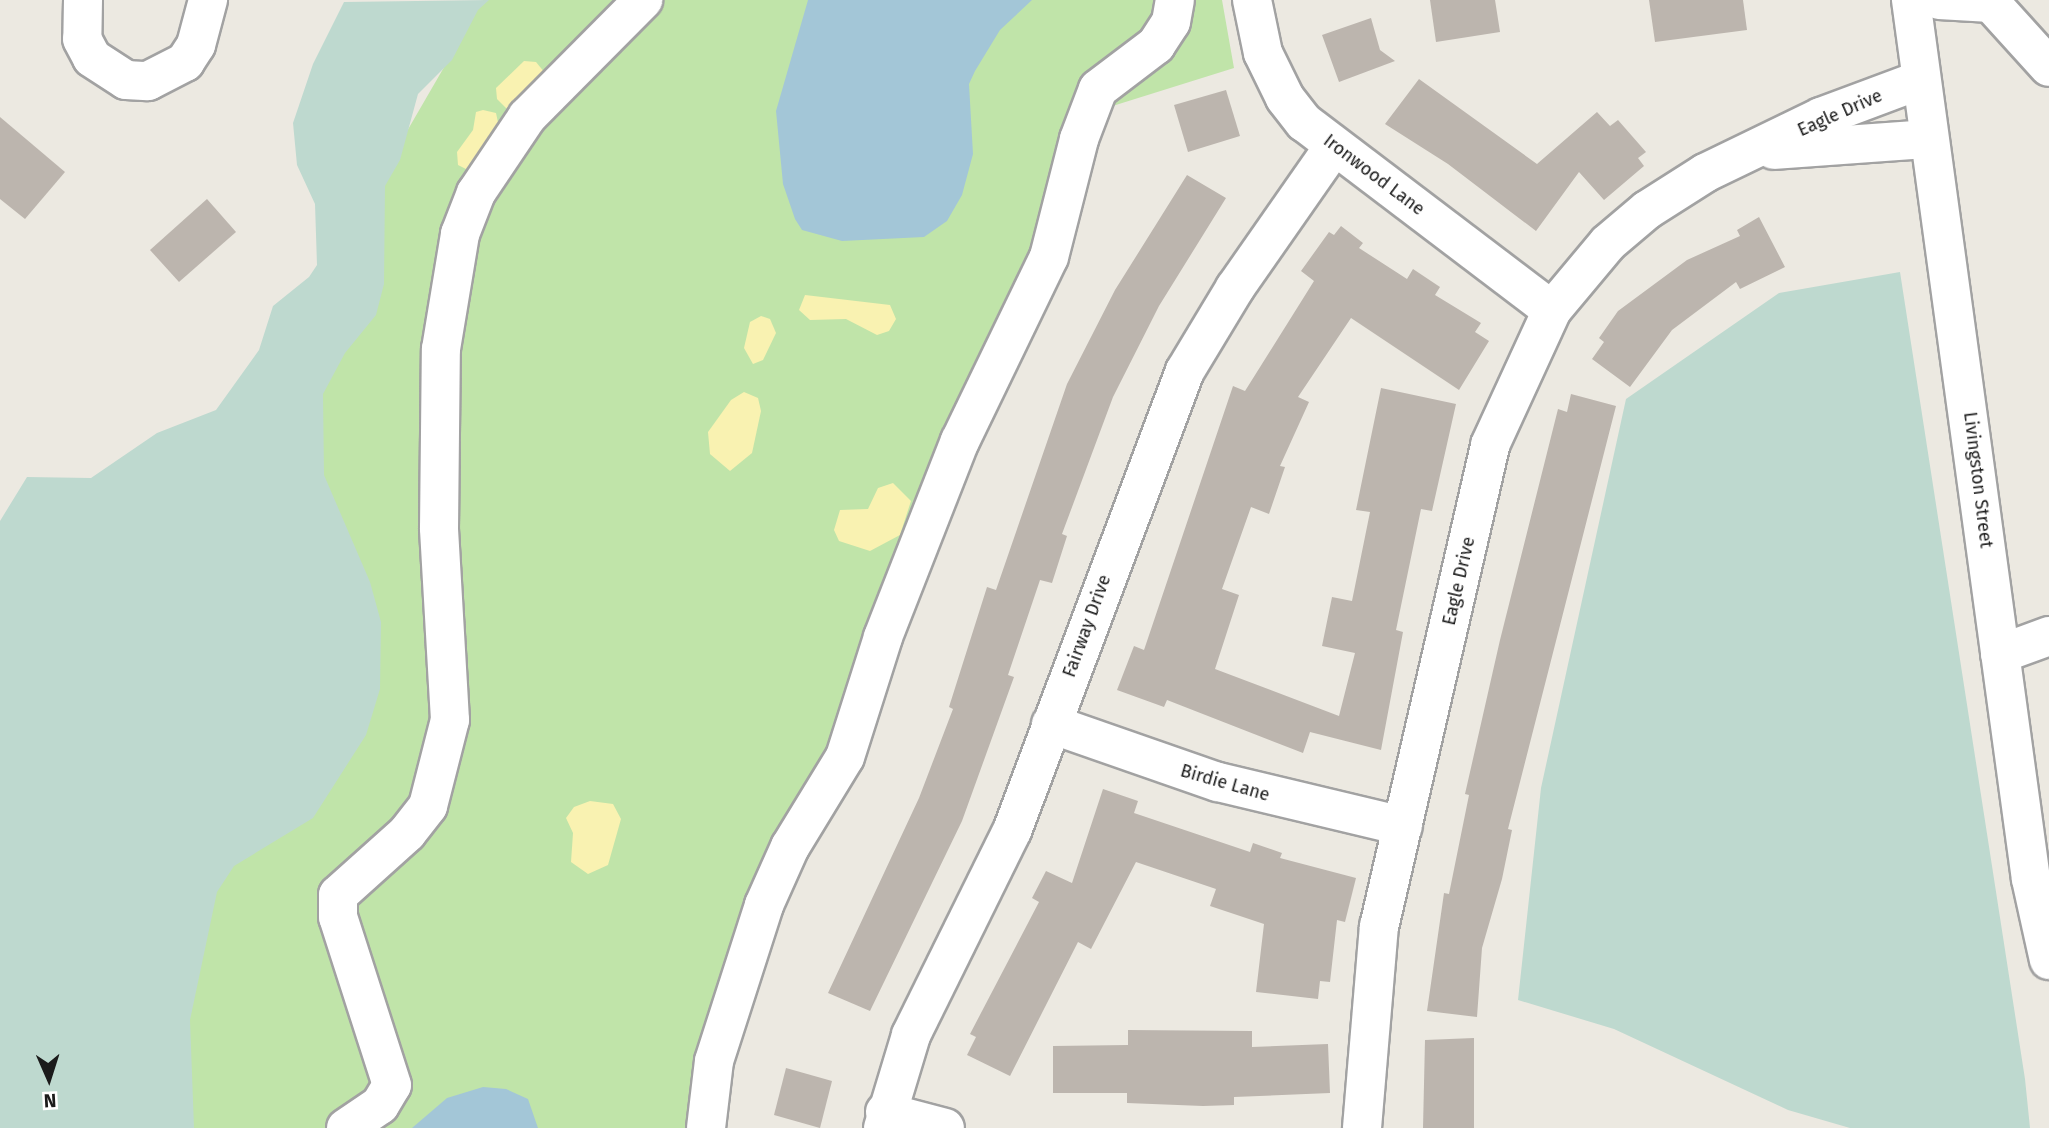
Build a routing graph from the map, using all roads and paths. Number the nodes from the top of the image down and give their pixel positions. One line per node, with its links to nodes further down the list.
1 (83, 0): 2 (street)
2 (208, 0)
3 (643, 0): 21 (street)
4 (1175, 0): 22 (street)
5 (1252, 0): 12 (street, Ironwood Lane)
6 (1911, 0): 10 (street, Livingston Street)
7 (1939, 0): 8 (street)
8 (2022, 15): 9 (street)
9 (2049, 67)
10 (1920, 79): 11 (street, Livingston Street); 13 (street, Eagle Drive)
11 (1928, 139): 13 (street, Eagle Drive); 16 (street, Livingston Street)
12 (1334, 146): 14 (street, Ironwood Lane); 17 (street, Fairway Drive)
13 (1761, 151): 14 (street, Eagle Drive)
14 (1552, 310): 18 (street, Eagle Drive)
15 (2049, 636): 16 (street)
16 (2000, 654): 19 (street, Livingston Street)
17 (1051, 724): 18 (street, Birdie Lane); 20 (street, Fairway Drive)
18 (1403, 826): 24 (street, Eagle Drive)
19 (2049, 960)
20 (884, 1120): 23 (street)
21 (346, 1128)
22 (706, 1128)
23 (945, 1128)
24 (1362, 1128)

